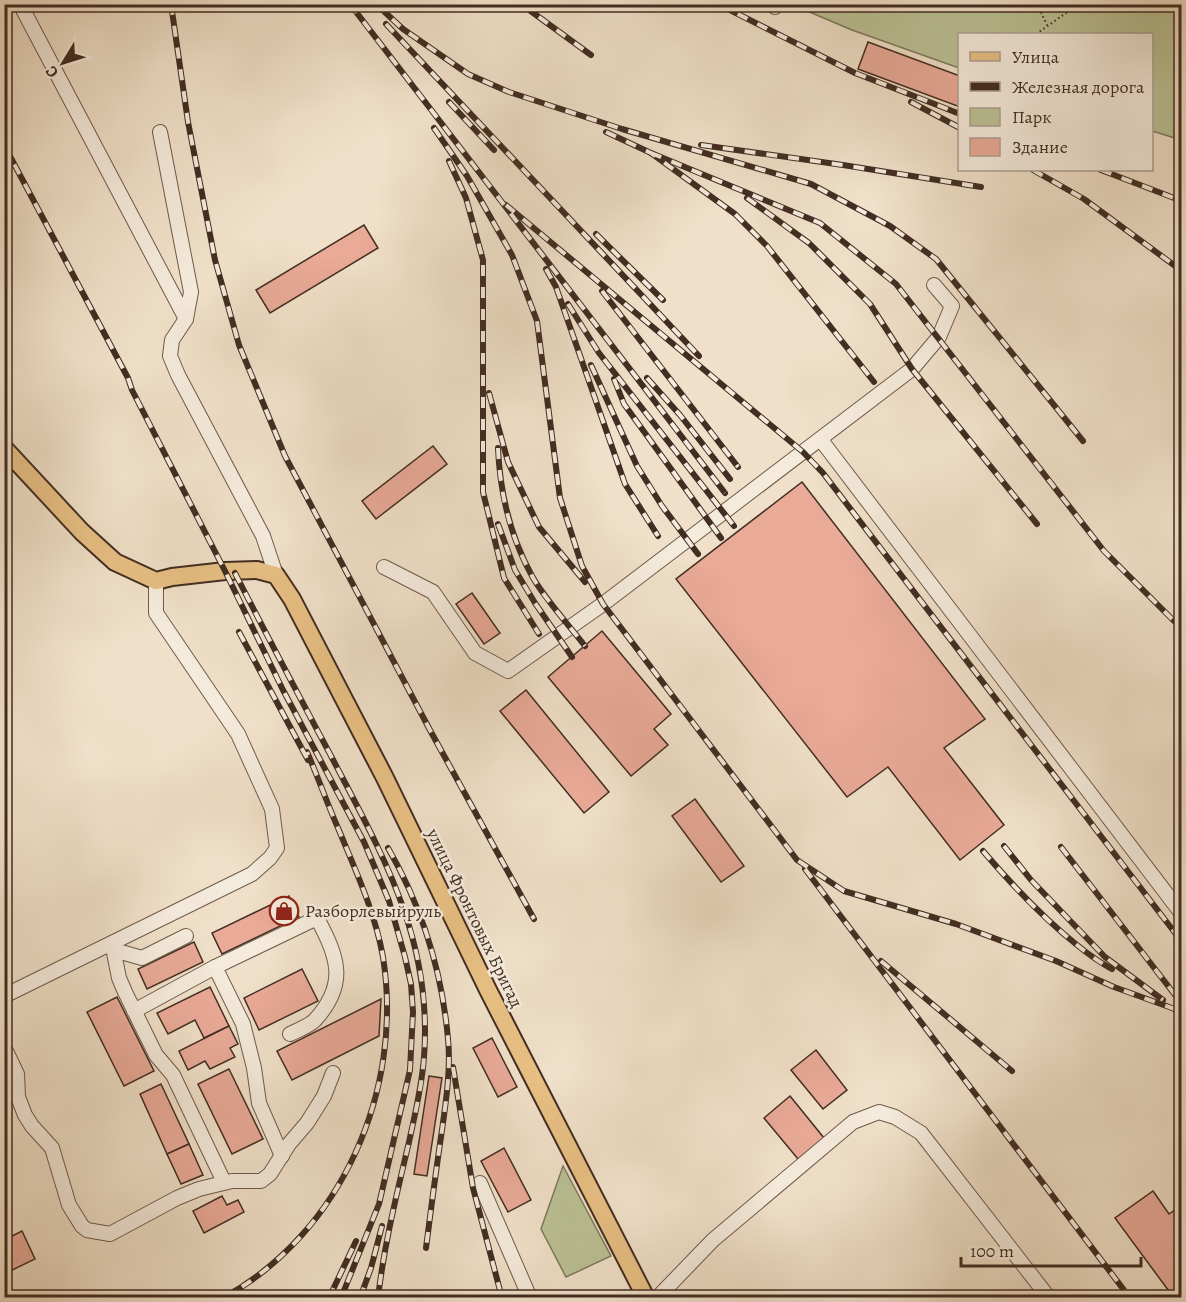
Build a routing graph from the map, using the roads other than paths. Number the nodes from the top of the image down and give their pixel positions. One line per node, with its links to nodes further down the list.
1 (20, 4): 4 (street)
2 (160, 132): 4 (street)
3 (934, 285): 5 (street)
4 (186, 320): 8 (street)
5 (821, 440): 7 (street); 10 (street)
6 (4, 448): 9 (main road)
7 (384, 567)
8 (276, 575): 9 (main road); 23 (main road, улица Фронтовых Бригад)
9 (156, 581): 12 (street)
10 (1182, 914)
11 (186, 936): 12 (street)
12 (113, 946): 14 (street); 15 (street)
13 (215, 968): 15 (street); 16 (street); 19 (street)
14 (4, 996)
15 (134, 1011): 20 (street)
16 (290, 1034)
17 (4, 1047): 20 (street)
18 (333, 1073): 19 (street)
19 (282, 1156): 20 (street)
20 (224, 1182)
21 (480, 1182): 22 (street)
22 (530, 1298)
23 (646, 1298)
24 (657, 1298): 25 (street)
25 (1049, 1298)

